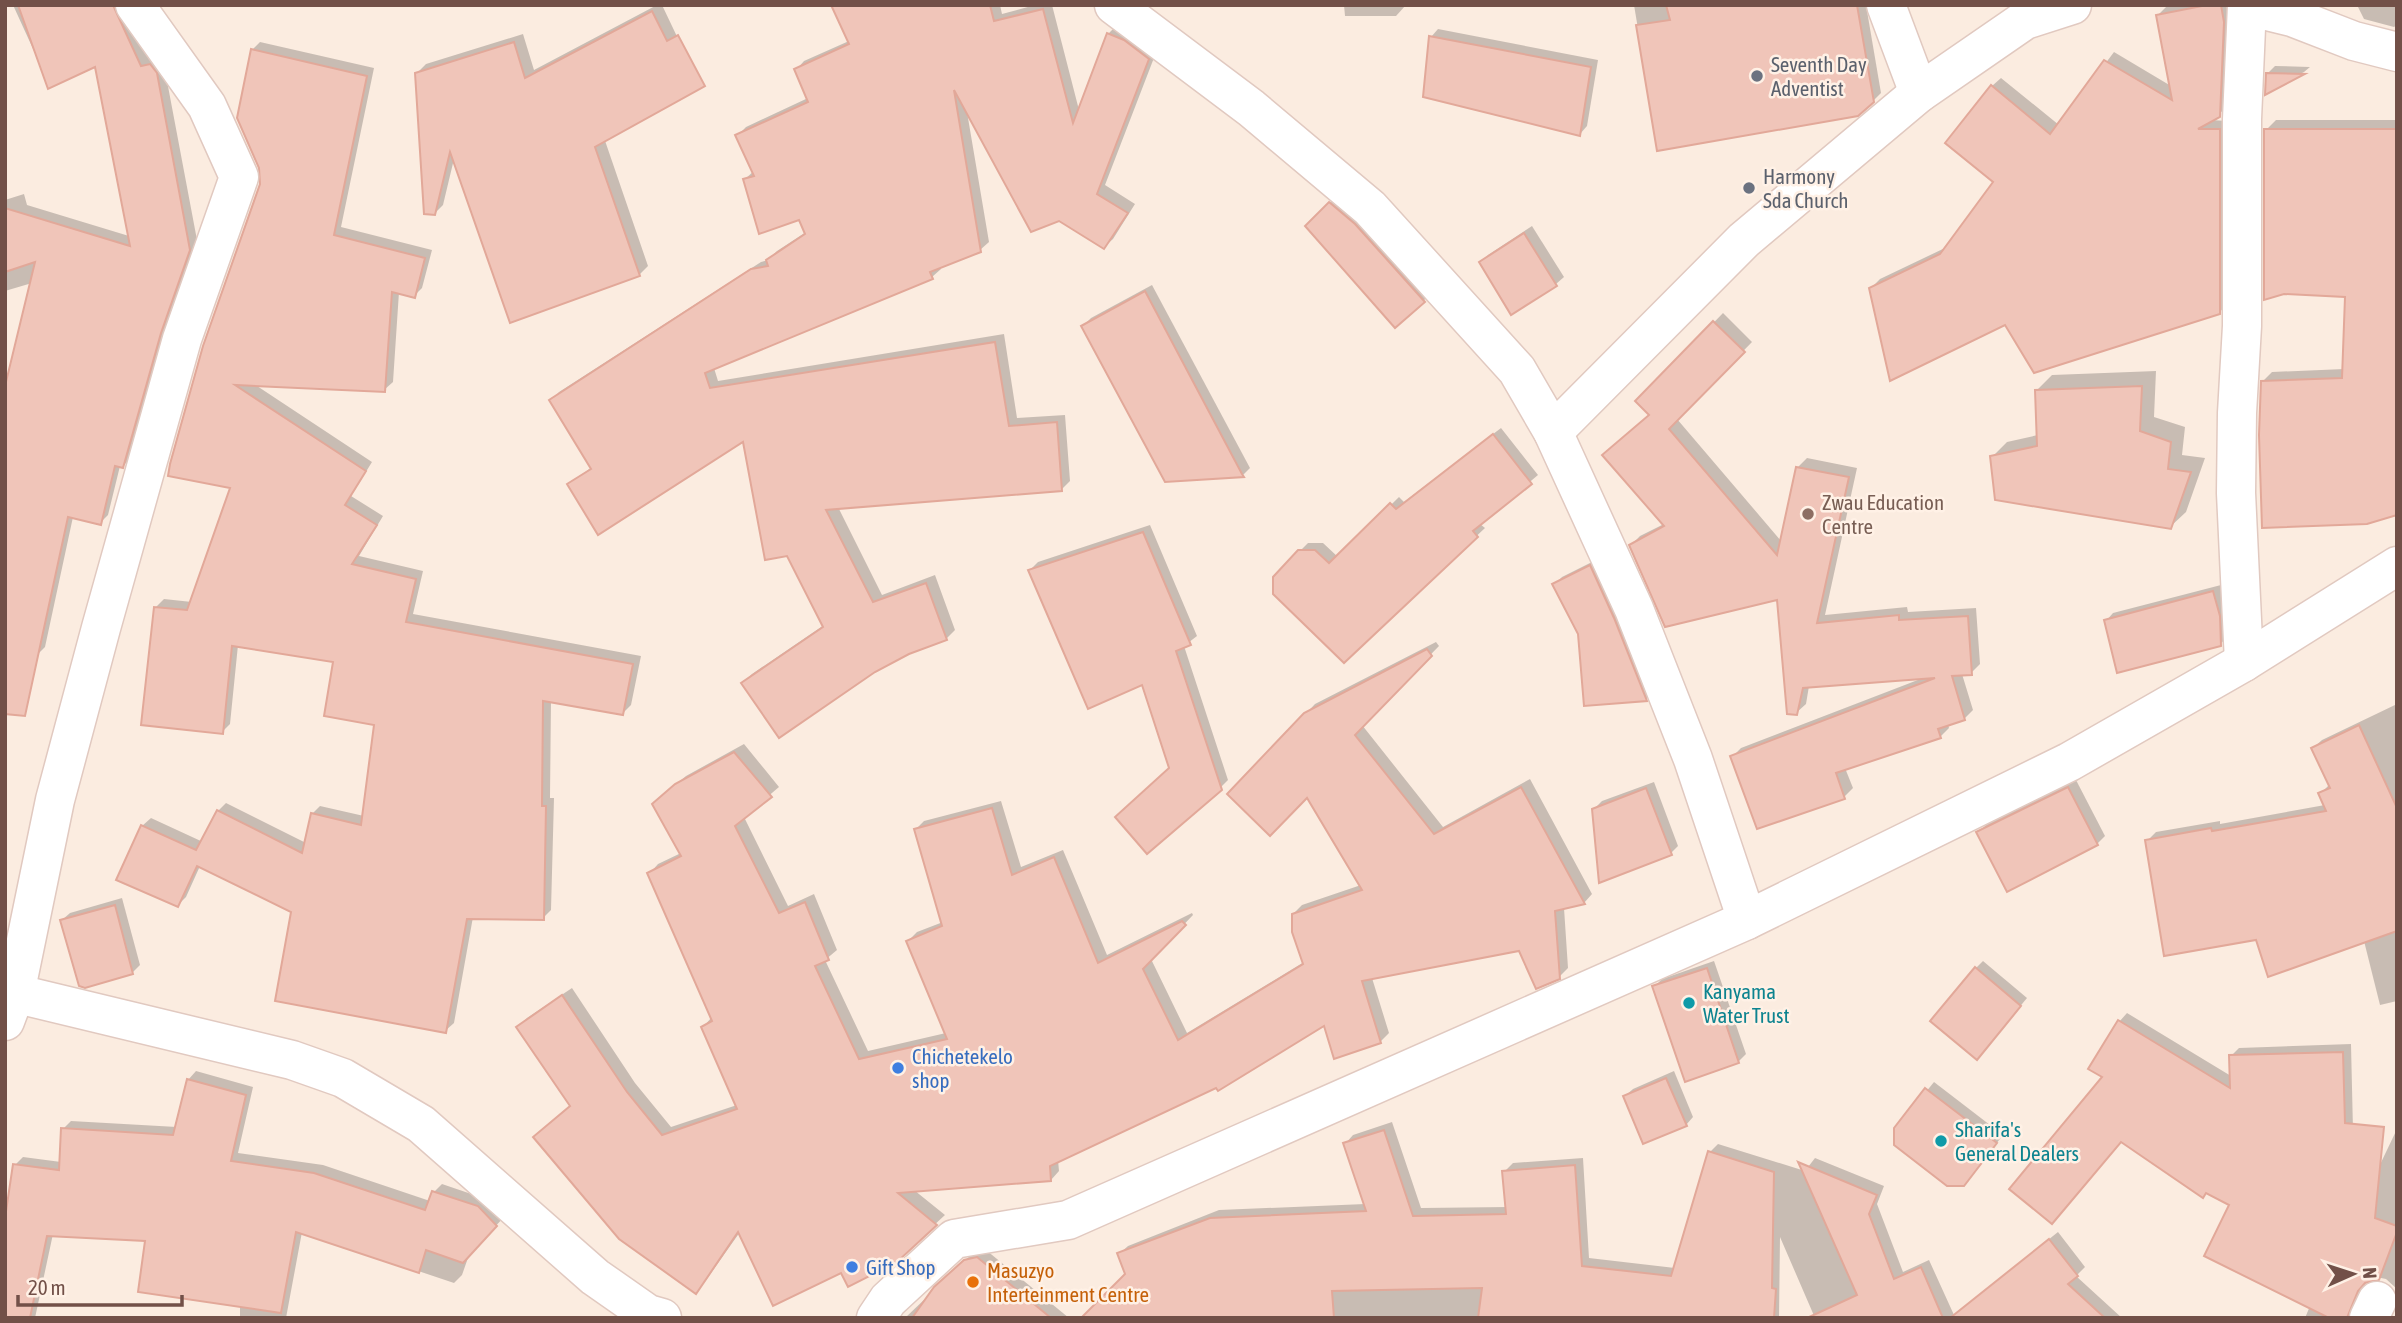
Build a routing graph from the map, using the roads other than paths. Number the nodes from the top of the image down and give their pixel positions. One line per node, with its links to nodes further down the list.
1 (135, 5): 12 (street)
2 (1114, 5): 8 (street)
3 (1885, 5): 7 (street)
4 (2072, 5): 7 (street)
5 (2248, 5): 6 (street); 10 (street)
6 (2397, 51)
7 (1919, 93): 8 (street)
8 (1553, 432): 11 (street)
9 (2397, 566): 10 (street)
10 (2244, 662): 11 (street)
11 (1747, 920): 14 (street)
12 (9, 1002): 13 (street)
13 (662, 1318)
14 (876, 1318)

